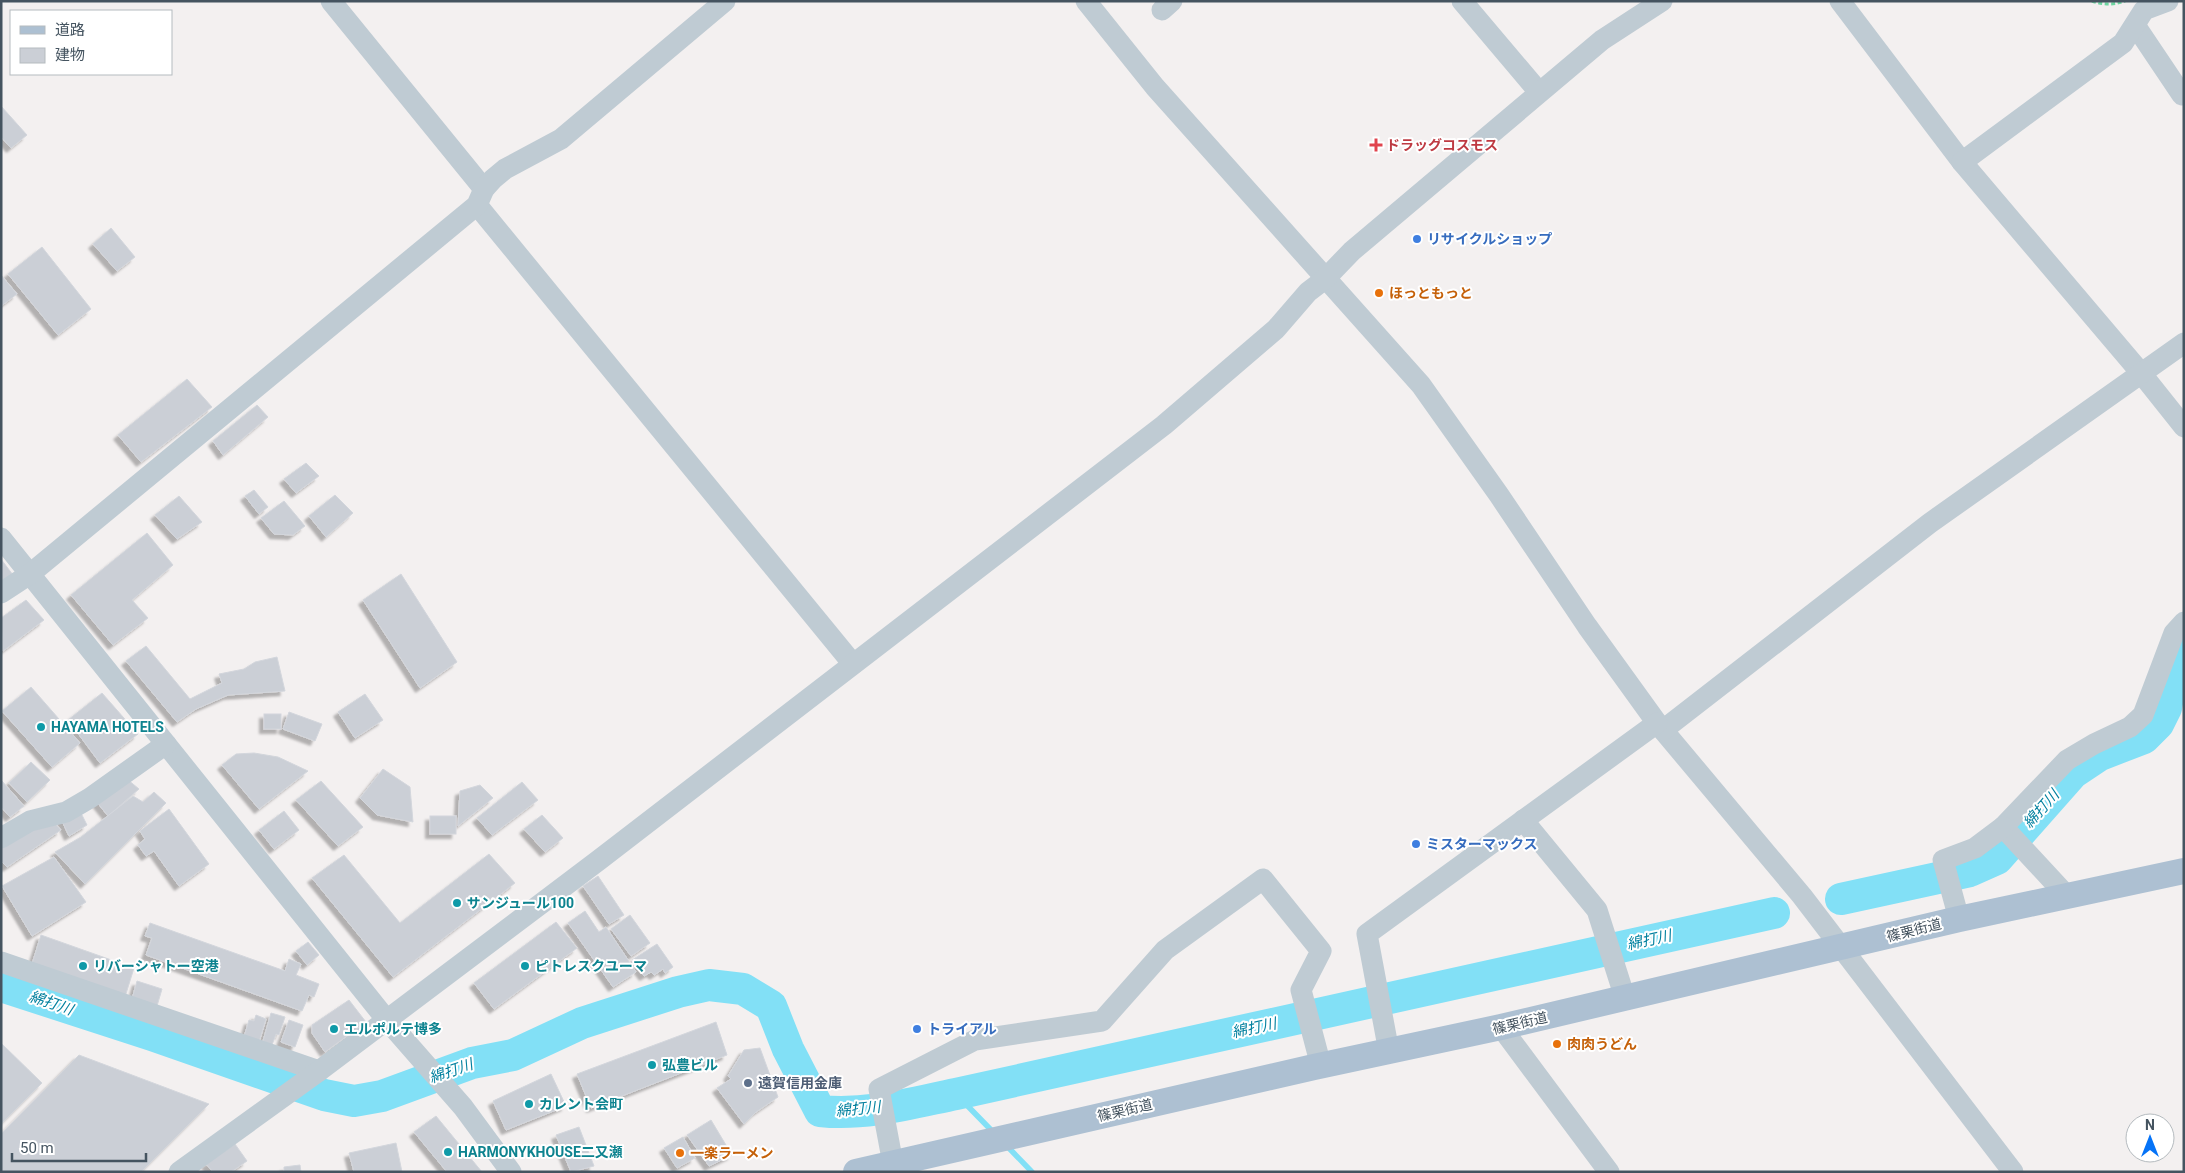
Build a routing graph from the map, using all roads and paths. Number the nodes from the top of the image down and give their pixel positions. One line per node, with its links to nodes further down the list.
1 (331, 1): 14 (street)
2 (1086, 1): 15 (street)
3 (1462, 1): 11 (street)
4 (1662, 1): 11 (street)
5 (1840, 1): 13 (street)
6 (2092, 1): 7 (path)
7 (2124, 1)
8 (2168, 1): 10 (street)
9 (720, 3): 14 (street)
10 (2135, 24): 12 (street); 13 (street)
11 (1539, 92): 15 (street)
12 (2182, 95)
13 (1962, 162): 17 (street)
14 (480, 197): 20 (street); 23 (street)
15 (1324, 279): 23 (street); 24 (street)
16 (2184, 343): 17 (street)
17 (2141, 373): 18 (street); 24 (street)
18 (2184, 427)
19 (1, 538): 20 (street)
20 (30, 574): 21 (street); 25 (street)
21 (1, 593)
22 (2184, 622): 27 (street)
23 (853, 664): 35 (street)
24 (1660, 726): 26 (street); 32 (street)
25 (166, 744): 28 (street); 35 (street)
26 (1524, 820): 34 (street); 37 (street)
27 (2010, 835): 30 (street); 31 (street)
28 (1, 838)
29 (2184, 871): 30 (main road, 篠栗街道)
30 (2066, 895): 31 (main road, 篠栗街道)
31 (1956, 907): 32 (main road, 篠栗街道)
32 (1841, 948): 34 (main road, 篠栗街道); 44 (street)
33 (1, 962): 39 (street)
34 (1625, 998): 36 (main road, 篠栗街道)
35 (386, 1019): 39 (street); 42 (street)
36 (1501, 1027): 37 (main road, 篠栗街道); 43 (street)
37 (1389, 1052): 38 (main road, 篠栗街道)
38 (1321, 1066): 40 (main road, 篠栗街道); 40 (street)
39 (312, 1076): 41 (street)
40 (872, 1169)
41 (179, 1172)
42 (511, 1172)
43 (1609, 1172)
44 (2013, 1172)

